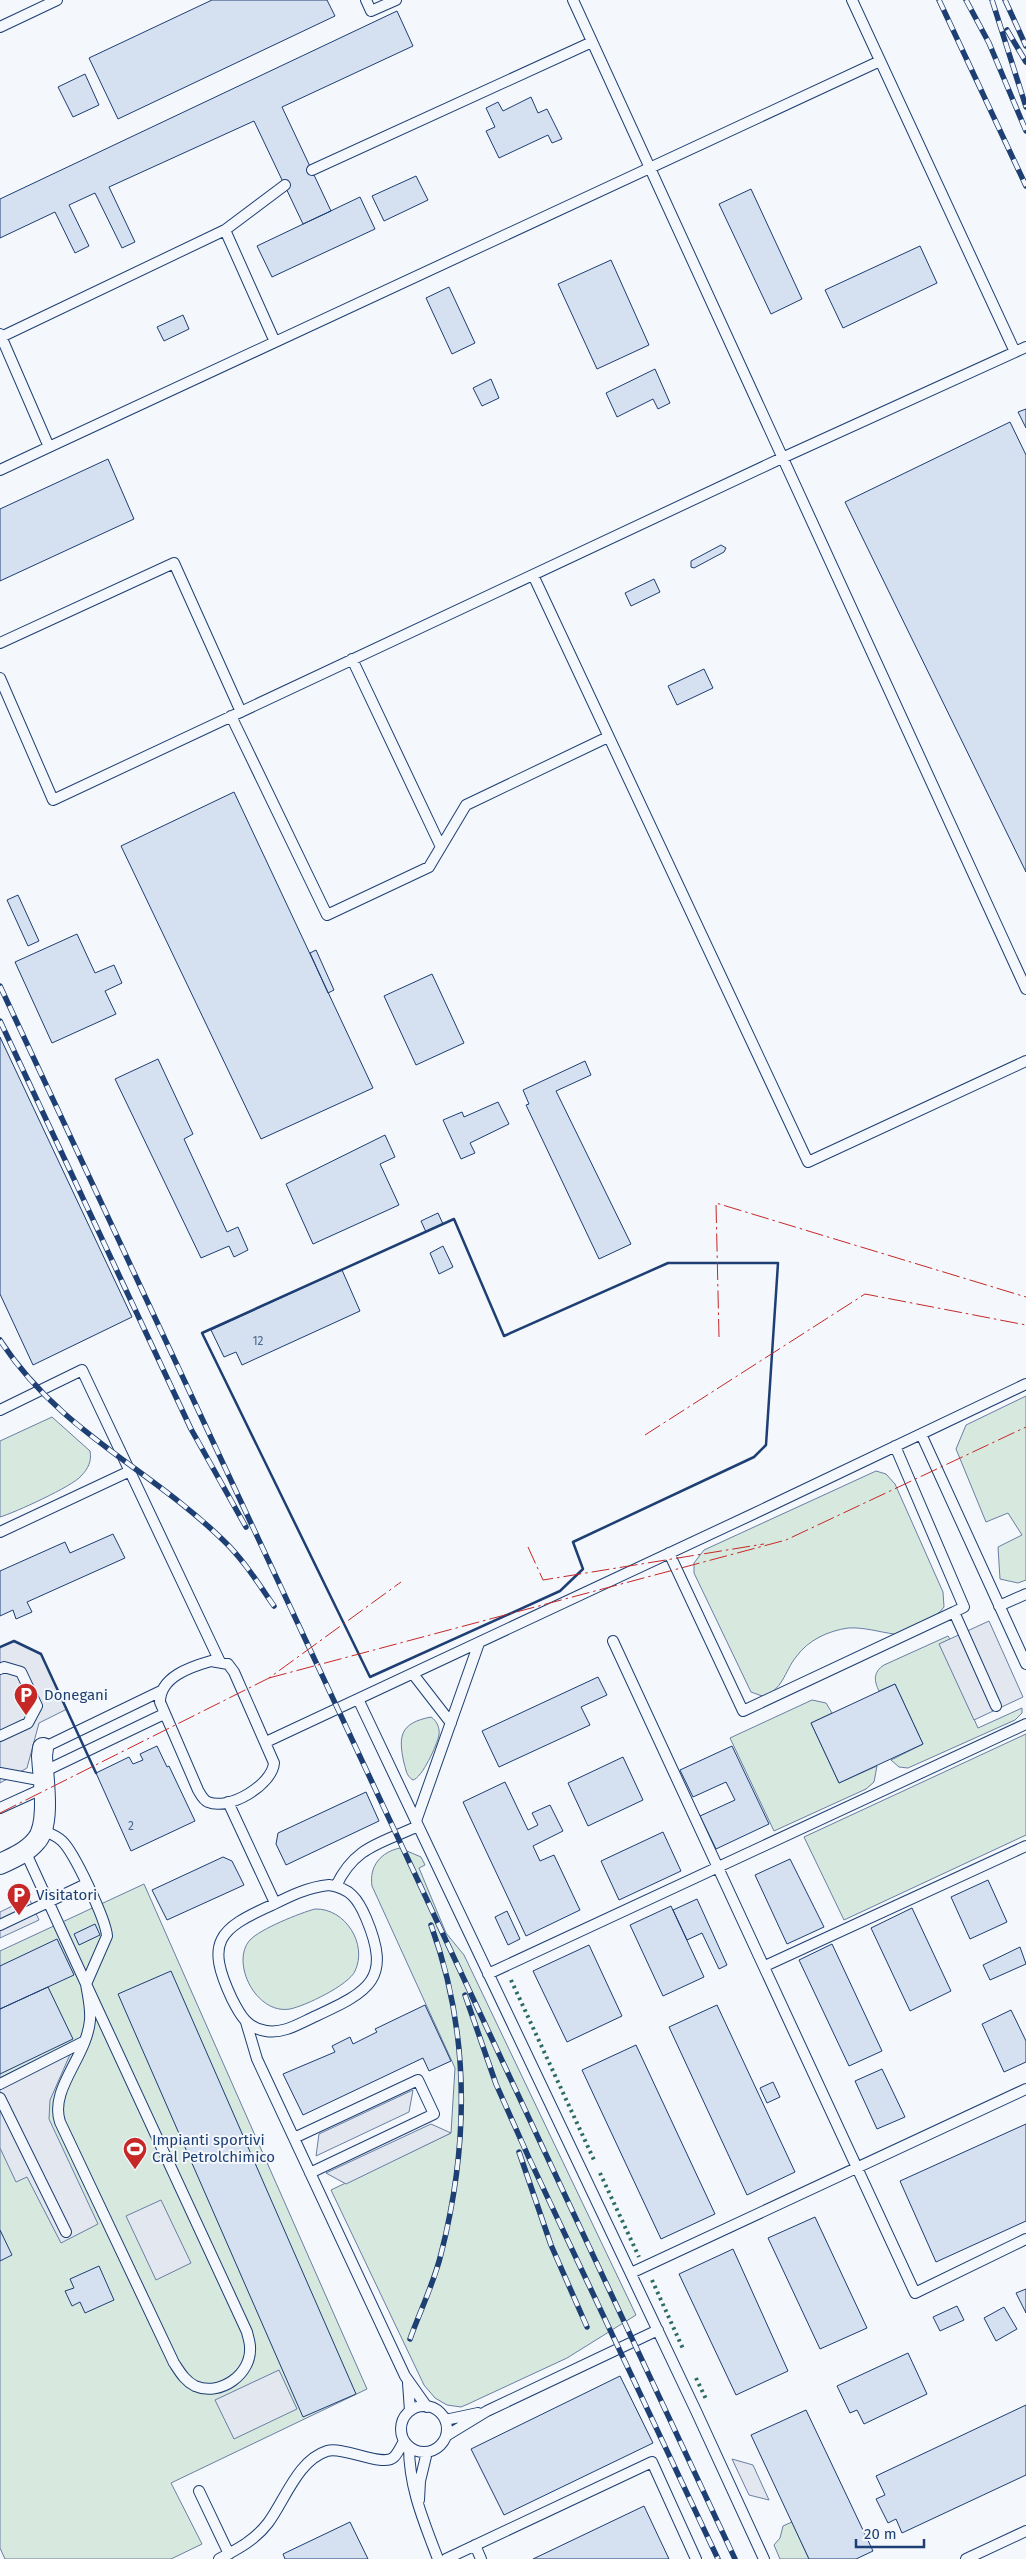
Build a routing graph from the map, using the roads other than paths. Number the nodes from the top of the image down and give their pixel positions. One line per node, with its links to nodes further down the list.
1 (57, 0): 6 (lane)
2 (366, 0): 3 (lane)
3 (396, 0)
4 (573, 0): 7 (lane)
5 (852, 0): 8 (lane)
6 (0, 27)
7 (592, 42): 9 (lane); 10 (lane)
8 (880, 61): 9 (lane); 16 (lane)
9 (650, 168): 14 (lane); 18 (lane)
10 (312, 170)
11 (284, 185): 12 (lane)
12 (225, 230): 13 (lane); 14 (lane)
13 (1, 336): 17 (lane)
14 (275, 342): 17 (lane)
15 (1026, 347): 16 (lane)
16 (1015, 352): 18 (lane)
17 (49, 447): 19 (lane)
18 (782, 458): 20 (lane); 28 (lane)
19 (0, 470)
20 (533, 575): 22 (lane); 26 (lane)
21 (0, 643): 24 (lane)
22 (352, 660): 24 (lane); 27 (lane)
23 (0, 678): 25 (lane)
24 (241, 712): 25 (lane)
25 (231, 716): 27 (lane)
26 (608, 737): 27 (lane); 29 (lane)
27 (441, 848)
28 (1026, 989)
29 (1026, 1061)
30 (1026, 1384): 32 (lane)
31 (0, 1410): 34 (lane)
32 (921, 1434): 33 (lane); 38 (lane)
33 (895, 1446): 36 (lane); 39 (lane)
34 (130, 1471): 35 (lane); 42 (lane)
35 (0, 1532)
36 (669, 1553): 39 (lane); 41 (lane)
37 (1026, 1594): 38 (lane)
38 (1000, 1606): 43 (lane)
39 (954, 1612): 48 (lane)
40 (613, 1641): 64 (lane)
41 (479, 1643): 45 (lane); 50 (lane)
42 (220, 1662): 46 (lane); 53 (lane)
43 (1026, 1664)
44 (0, 1669): 52 (lane)
45 (413, 1674): 47 (lane); 50 (lane)
46 (161, 1691): 49 (lane); 54 (lane)
47 (358, 1700): 53 (lane); 59 (lane)
48 (996, 1706)
49 (164, 1714): 56 (lane); 57 (lane)
50 (451, 1723): 59 (lane)
51 (1026, 1724): 64 (lane)
52 (0, 1736)
53 (266, 1742): 57 (lane)
54 (43, 1748): 56 (street)
55 (0, 1773): 56 (lane)
56 (43, 1780): 58 (lane); 60 (street)
57 (228, 1802): 68 (lane)
58 (0, 1808)
59 (417, 1824): 66 (lane); 71 (lane)
60 (41, 1830): 62 (street); 65 (lane)
61 (1026, 1846): 70 (lane)
62 (25, 1851): 63 (street); 67 (lane)
63 (3, 1862)
64 (719, 1867): 70 (lane); 71 (lane)
65 (86, 1884): 67 (lane); 72 (lane)
66 (336, 1886): 68 (lane); 73 (lane)
67 (48, 1902): 69 (lane); 72 (lane)
68 (275, 1903): 73 (lane)
69 (0, 1925)
70 (765, 1966): 79 (lane)
71 (488, 1974): 83 (lane)
72 (86, 1984): 74 (lane); 74 (lane)
73 (246, 2022): 78 (lane)
74 (85, 2041): 75 (lane)
75 (0, 2084)
76 (1026, 2088): 79 (lane)
77 (0, 2098): 81 (lane)
78 (294, 2138): 80 (lane); 80 (lane)
79 (858, 2168): 82 (lane); 83 (lane)
80 (310, 2173): 85 (lane)
81 (66, 2232)
82 (1026, 2239)
83 (631, 2273): 84 (lane)
84 (658, 2330): 88 (lane); 103 (lane)
85 (408, 2384): 86 (lane); 87 (lane)
86 (427, 2407): 87 (lane); 89 (lane)
87 (410, 2411): 91 (lane)
88 (487, 2411): 89 (lane); 90 (lane)
89 (445, 2420): 90 (lane)
90 (446, 2436): 92 (lane)
91 (406, 2444): 92 (lane); 94 (lane); 97 (lane)
92 (427, 2452): 94 (lane)
93 (199, 2491): 97 (lane)
94 (419, 2506): 99 (lane)
95 (1026, 2530): 104 (lane)
96 (475, 2545): 100 (lane); 101 (lane); 102 (lane)
97 (229, 2554): 98 (lane)
98 (219, 2559)
99 (438, 2559)
100 (446, 2559)
101 (481, 2559)
102 (696, 2559)
103 (764, 2559)
104 (966, 2559)

